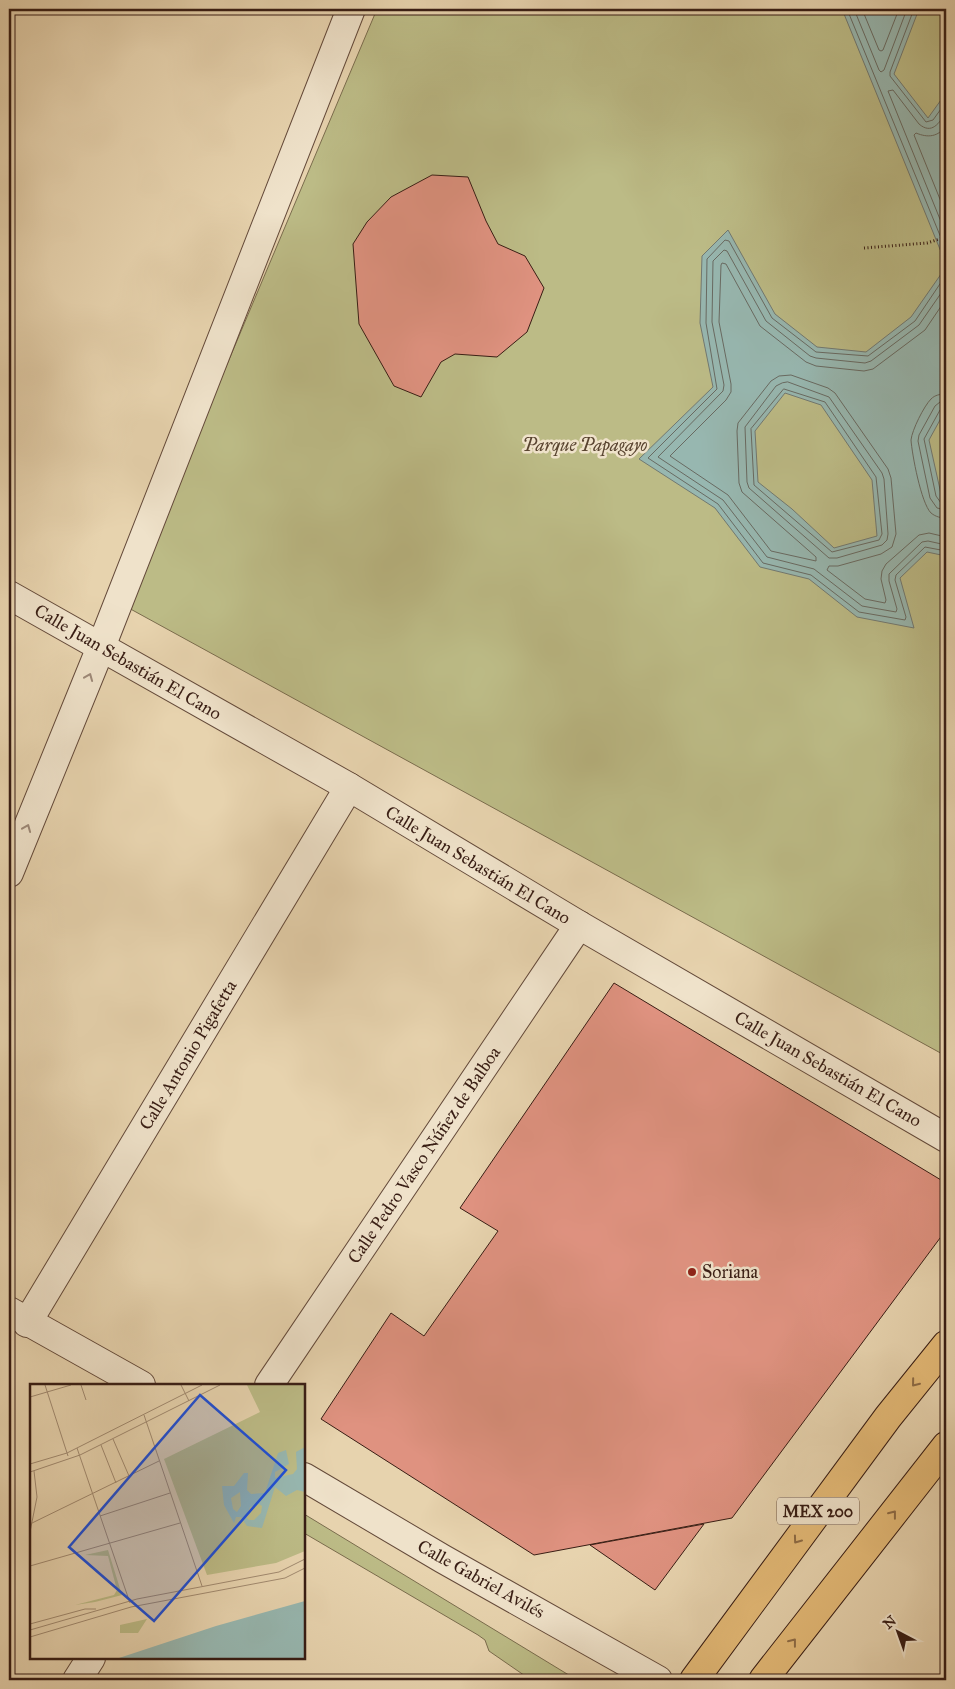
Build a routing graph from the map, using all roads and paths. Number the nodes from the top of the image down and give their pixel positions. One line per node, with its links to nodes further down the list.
1 (351, 9): 5 (street)
2 (946, 237): 3 (path)
3 (864, 248)
4 (9, 594): 5 (street, Calle Juan Sebastián El Cano)
5 (101, 647): 6 (street, Calle Juan Sebastián El Cano); 7 (street, one-way to 5)
6 (349, 787): 8 (street, Calle Juan Sebastián El Cano); 10 (street, Calle Antonio Pigafetta)
7 (9, 873)
8 (579, 925): 9 (street, Calle Juan Sebastián El Cano); 13 (street, Calle Pedro Vasco Núñez de Balboa)
9 (946, 1138)
10 (18, 1317): 12 (street)
11 (946, 1345): 19 (main road, MEX 200, one-way to 19)
12 (139, 1384)
13 (270, 1384)
14 (946, 1446): 20 (main road, MEX 200, one-way to 14)
15 (305, 1478): 18 (street, Calle Gabriel Avilés)
16 (90, 1659): 17 (street)
17 (76, 1680)
18 (658, 1680)
19 (694, 1680)
20 (763, 1680)

